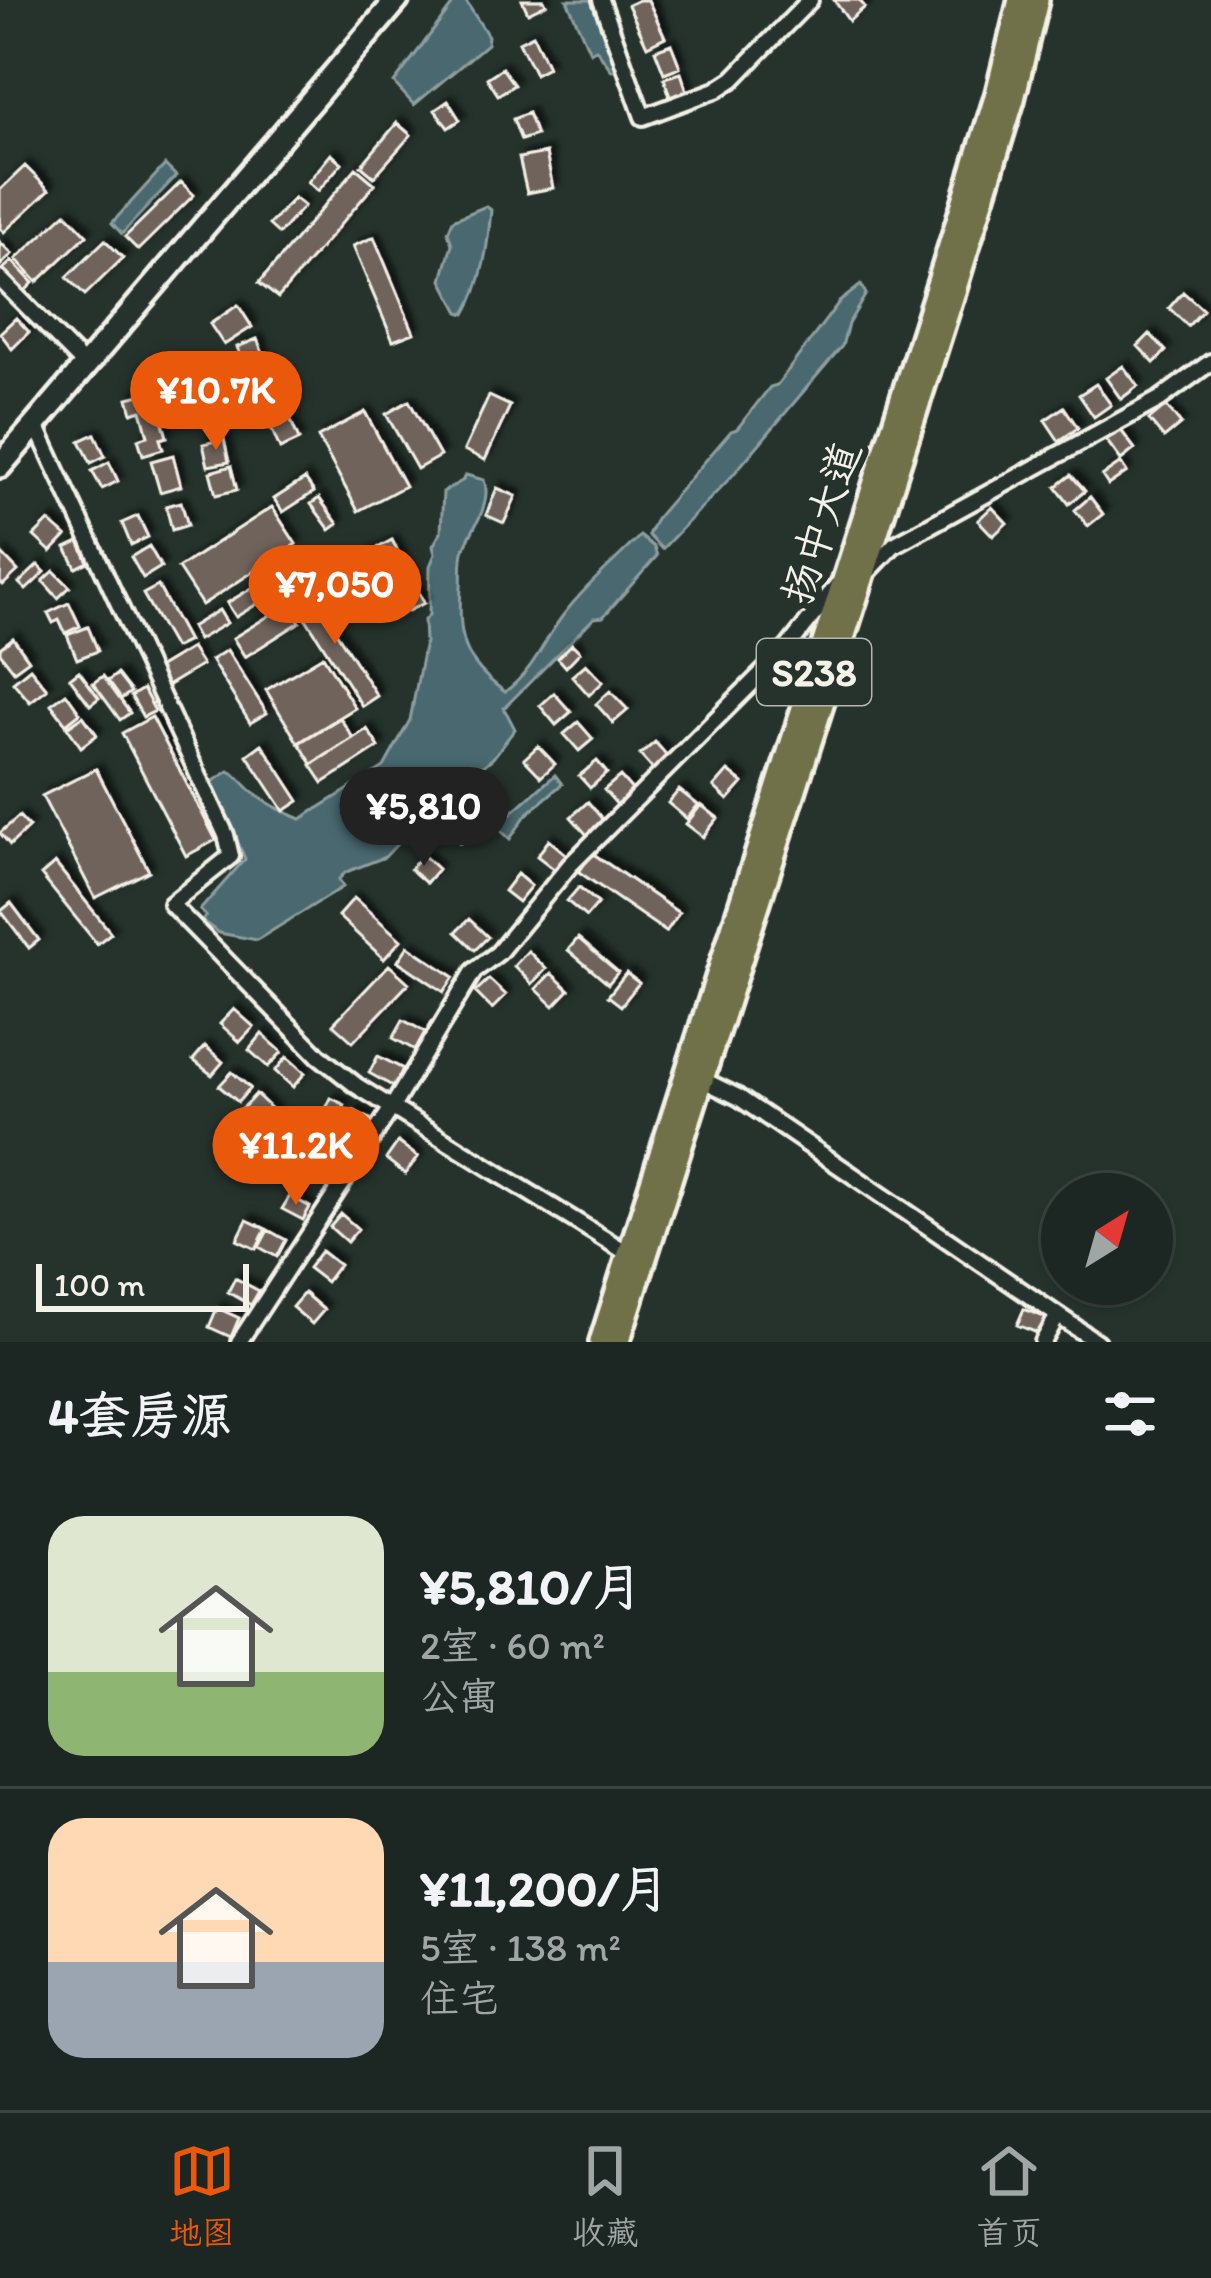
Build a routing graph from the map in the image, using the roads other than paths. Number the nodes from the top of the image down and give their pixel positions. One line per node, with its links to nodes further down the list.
1 (397, 0): 8 (main road)
2 (601, 0): 3 (street)
3 (810, 0)
4 (1020, 0): 11 (main road, 扬中大道 / S238)
5 (1037, 0): 11 (main road, 扬中大道 / S238)
6 (0, 279): 8 (street)
7 (1211, 362): 11 (street)
8 (87, 367): 9 (main road)
9 (36, 425): 10 (main road); 13 (street)
10 (0, 466)
11 (854, 577): 12 (main road, 扬中大道 / S238); 13 (street)
12 (695, 1076): 14 (main road, 扬中大道 / S238); 15 (street)
13 (391, 1109): 14 (street); 16 (street)
14 (637, 1257): 17 (main road, 扬中大道 / S238); 18 (main road, 扬中大道 / S238)
15 (1057, 1317): 19 (street); 20 (street)
16 (239, 1342)
17 (601, 1342)
18 (619, 1342)
19 (1043, 1342)
20 (1097, 1342)

